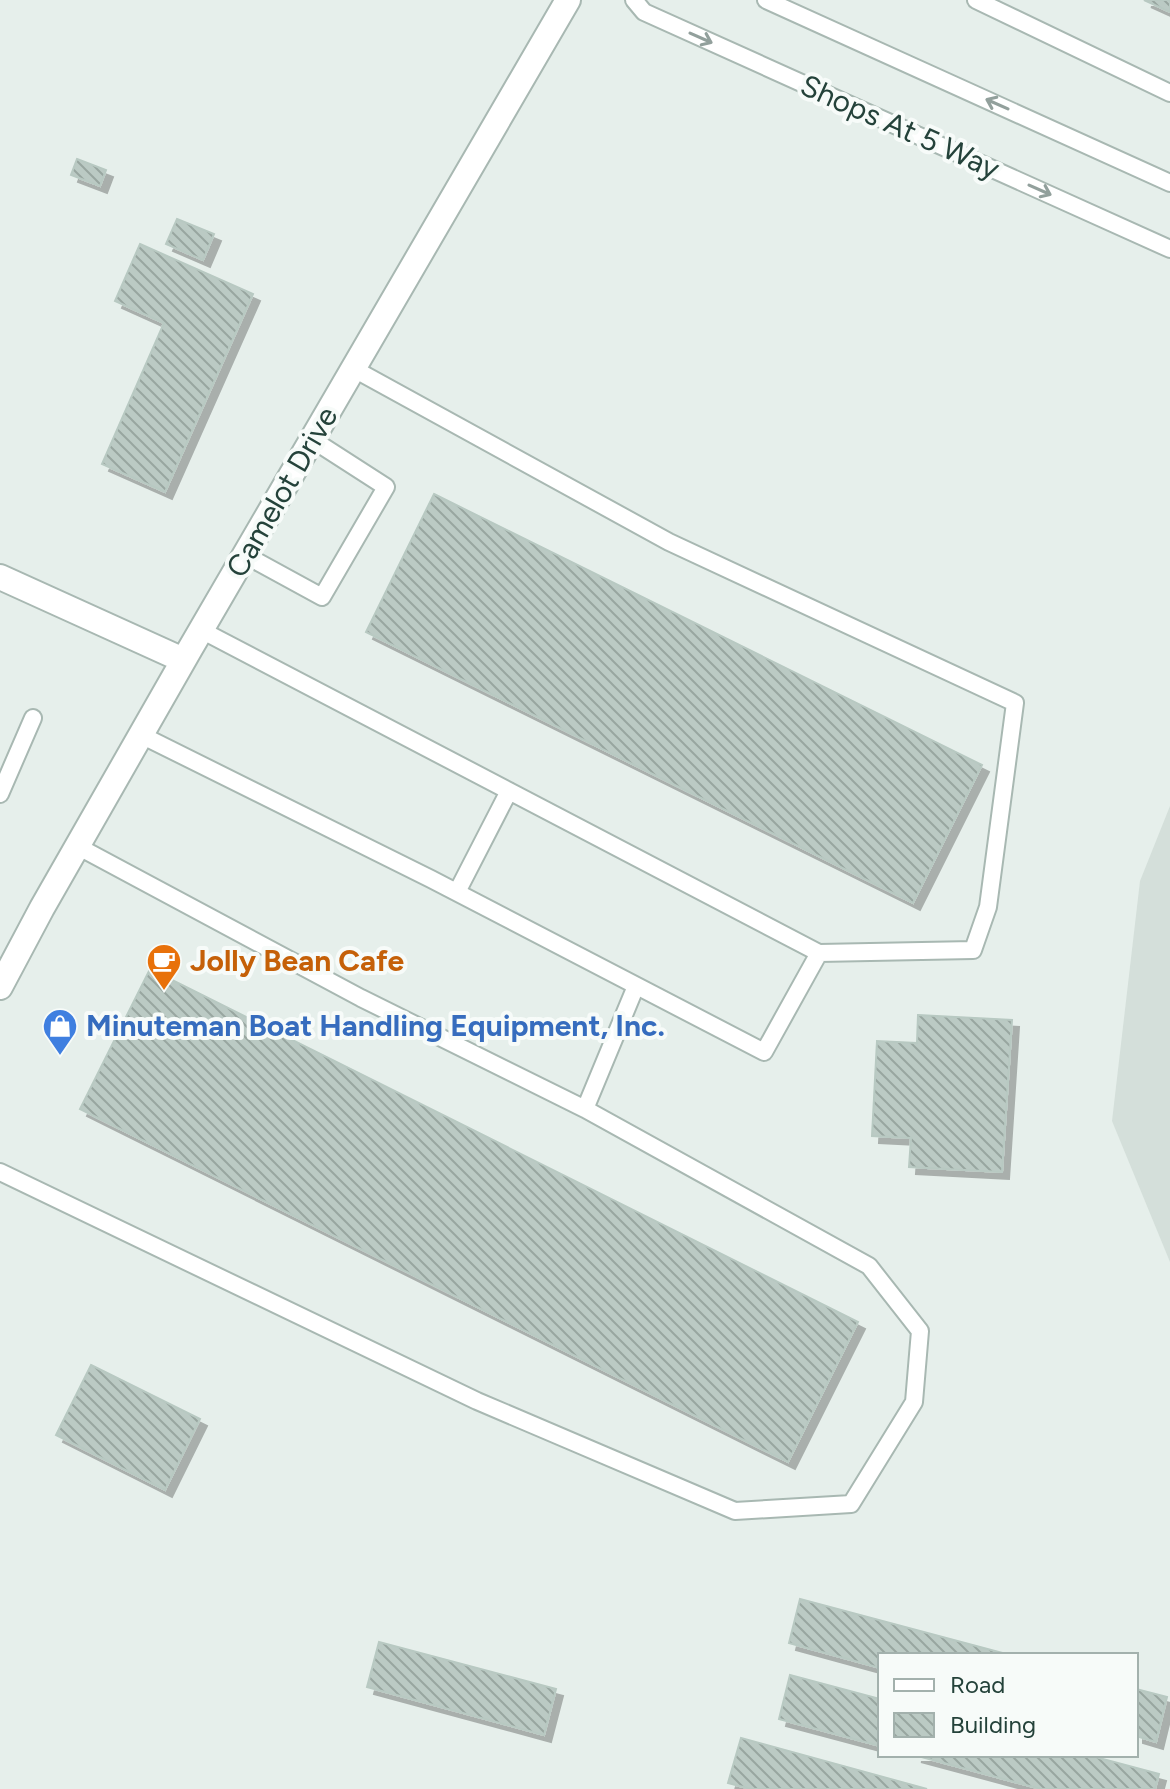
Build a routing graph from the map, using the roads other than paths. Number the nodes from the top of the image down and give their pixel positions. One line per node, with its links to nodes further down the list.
1 (568, 0): 8 (street, Camelot Drive)
2 (634, 0): 7 (lane, Shops At 5 Way, one-way to 7)
3 (766, 0): 6 (lane, Shops At 5 Way, one-way to 3)
4 (976, 0): 5 (lane)
5 (1170, 93)
6 (1170, 183)
7 (1170, 249)
8 (354, 369): 9 (street, Camelot Drive); 20 (lane)
9 (313, 440): 10 (street, Camelot Drive); 10 (lane)
10 (245, 555): 12 (street, Camelot Drive)
11 (0, 577): 13 (street)
12 (201, 630): 13 (street, Camelot Drive); 16 (lane)
13 (183, 660): 15 (street, Camelot Drive)
14 (33, 718): 17 (lane)
15 (141, 735): 18 (street, Camelot Drive); 19 (lane)
16 (509, 791): 19 (lane); 20 (lane)
17 (0, 794)
18 (77, 846): 21 (street, Camelot Drive); 23 (lane)
19 (457, 892): 22 (lane)
20 (819, 953): 22 (lane)
21 (2, 979)
22 (636, 986): 23 (lane)
23 (585, 1109): 24 (lane)
24 (0, 1172)

